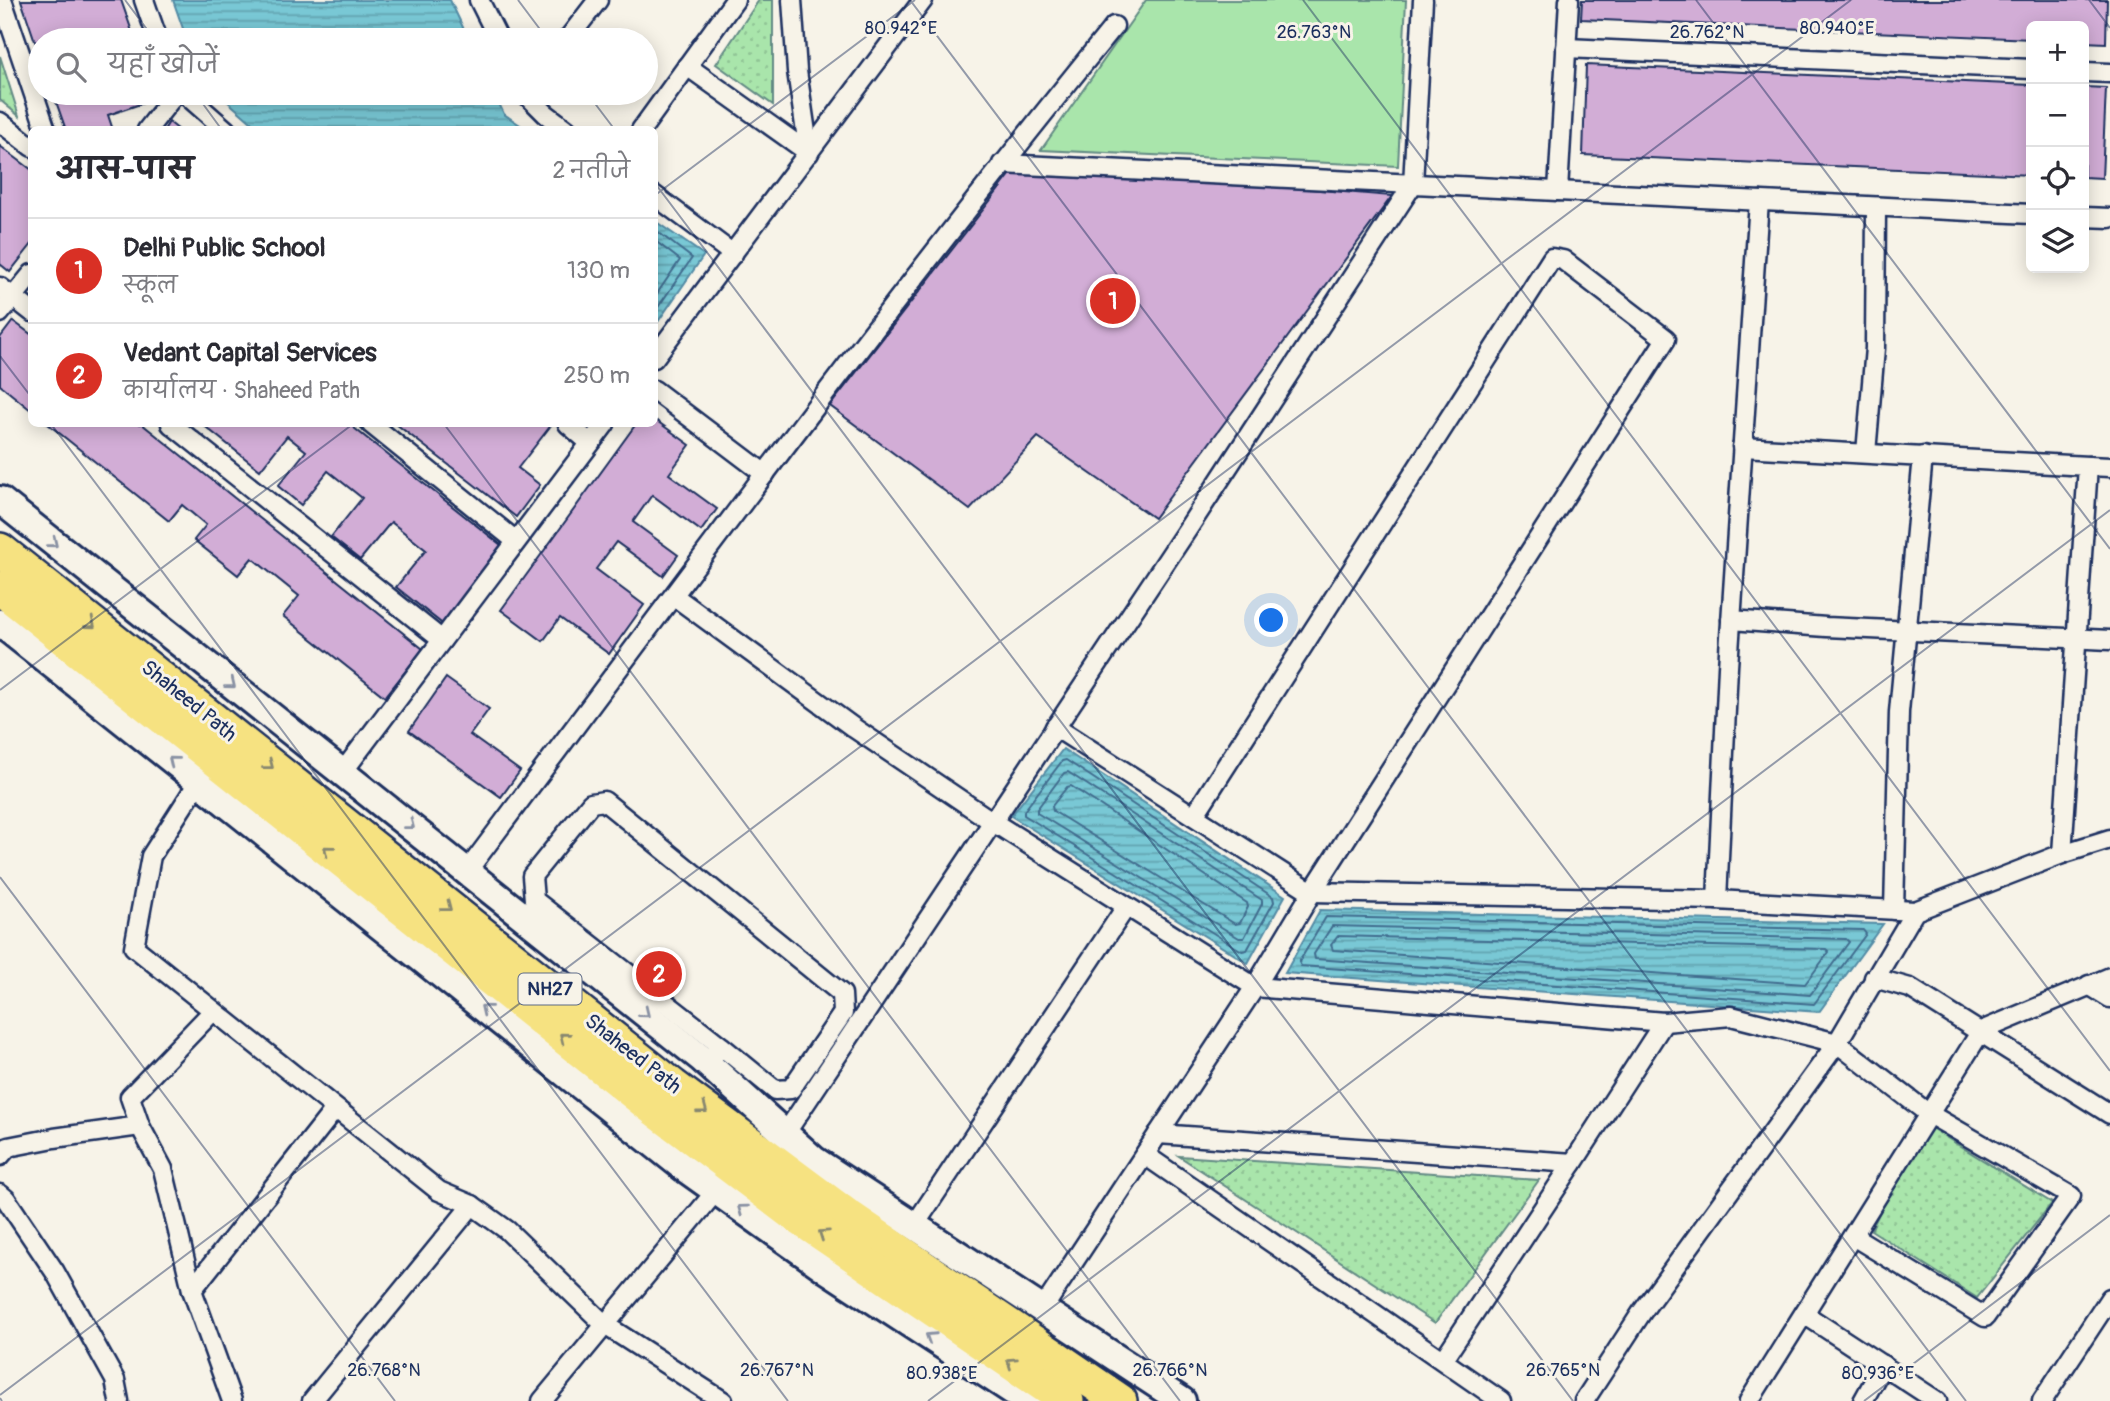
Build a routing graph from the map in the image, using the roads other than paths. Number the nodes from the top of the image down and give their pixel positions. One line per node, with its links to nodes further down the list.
1 (2, 0): 19 (street)
2 (144, 0): 11 (street)
3 (479, 0): 12 (street)
4 (598, 0): 13 (street)
5 (735, 0): 15 (street)
6 (792, 0): 31 (street)
7 (923, 0): 31 (street)
8 (1423, 0): 33 (street)
9 (1569, 0): 14 (street)
10 (1114, 26): 32 (street)
11 (154, 28)
12 (493, 28)
13 (576, 28)
14 (1566, 48): 16 (street); 34 (street)
15 (687, 66): 29 (street); 31 (street)
16 (2026, 69)
17 (2089, 72): 18 (street)
18 (2110, 73)
19 (28, 77)
20 (38, 105): 25 (street)
21 (167, 105): 26 (street)
22 (198, 105): 27 (street)
23 (539, 105): 28 (street)
24 (0, 122): 30 (street)
25 (45, 126)
26 (150, 126)
27 (221, 126)
28 (562, 126)
29 (643, 126)
30 (28, 144)
31 (809, 153): 41 (street)
32 (1002, 164): 33 (street); 58 (street)
33 (1413, 184): 34 (street); 70 (street)
34 (1558, 191): 36 (street)
35 (658, 198): 41 (street)
36 (1759, 201): 37 (street); 53 (street)
37 (1876, 207): 38 (street); 54 (street)
38 (2026, 215)
39 (2089, 217): 40 (street)
40 (2110, 218)
41 (733, 254): 46 (street)
42 (28, 277): 43 (street)
43 (6, 292): 44 (street); 45 (street)
44 (28, 309)
45 (0, 313)
46 (658, 353)
47 (658, 393): 58 (street)
48 (176, 427): 68 (street)
49 (375, 427): 60 (street)
50 (571, 427): 52 (street)
51 (603, 427): 52 (street)
52 (590, 443): 60 (street)
53 (1742, 447): 54 (street); 64 (street)
54 (1866, 453): 55 (street)
55 (1923, 456): 56 (street); 66 (street)
56 (2088, 466): 57 (street); 67 (street)
57 (2110, 467)
58 (765, 474): 63 (street)
59 (0, 500): 71 (street, one-way to 71)
60 (516, 541): 68 (street)
61 (0, 550): 122 (highway, Shaheed Path / NH27, one-way to 122)
62 (0, 588): 121 (highway, Shaheed Path / NH27, one-way to 62)
63 (674, 596): 74 (street); 77 (street)
64 (1731, 620): 66 (street); 79 (street)
65 (0, 623): 72 (street, one-way to 65)
66 (1906, 631): 67 (street); 81 (street)
67 (2076, 639): 69 (street); 76 (street)
68 (442, 640): 71 (street)
69 (2110, 640)
70 (1055, 727): 73 (street); 74 (street)
71 (342, 773): 77 (street, one-way to 77)
72 (199, 781): 89 (street); 103 (street, one-way to 72)
73 (1194, 816): 78 (street); 78 (street)
74 (993, 822): 80 (street); 98 (street)
75 (2110, 839): 76 (street)
76 (2062, 854): 82 (street)
77 (468, 870): 83 (street)
78 (1312, 892): 79 (street); 87 (street)
79 (1717, 900): 81 (street)
80 (1126, 907): 87 (street); 106 (street)
81 (1894, 909): 82 (street)
82 (1916, 911): 85 (street)
83 (603, 967): 93 (street); 93 (street)
84 (2110, 977): 86 (street)
85 (1874, 978): 91 (street); 92 (street)
86 (2089, 985): 88 (street); 91 (street)
87 (1255, 988): 90 (street); 99 (street)
88 (2110, 998)
89 (214, 1011): 94 (street); 97 (street)
90 (1664, 1022): 92 (street); 102 (street)
91 (1981, 1031): 95 (street); 96 (street)
92 (1837, 1043): 95 (street); 125 (street)
93 (714, 1055): 98 (street)
94 (335, 1108): 105 (street); 108 (street)
95 (1929, 1114): 107 (street); 107 (street)
96 (2110, 1114)
97 (140, 1126): 101 (street); 108 (street)
98 (785, 1134): 106 (street)
99 (1158, 1135): 100 (street); 102 (street)
100 (1145, 1155): 110 (street); 113 (street)
101 (0, 1156)
102 (1573, 1163): 113 (street)
103 (716, 1191): 112 (street); 120 (street, one-way to 103)
104 (0, 1194): 115 (street)
105 (472, 1205): 112 (street); 117 (street)
106 (914, 1226): 110 (street)
107 (1853, 1236): 111 (street)
108 (192, 1290): 116 (street)
109 (2110, 1298): 129 (street)
110 (1042, 1310): 123 (street)
111 (1804, 1314): 114 (street); 126 (street)
112 (605, 1325): 118 (street); 119 (street)
113 (1443, 1360): 124 (street)
114 (1882, 1365): 127 (street); 128 (street)
115 (119, 1401)
116 (232, 1401)
117 (312, 1401)
118 (542, 1401)
119 (723, 1401)
120 (1028, 1401)
121 (1067, 1401)
122 (1120, 1401)
123 (1182, 1401)
124 (1501, 1401)
125 (1584, 1401)
126 (1749, 1401)
127 (1863, 1401)
128 (1937, 1401)
129 (2042, 1401)

